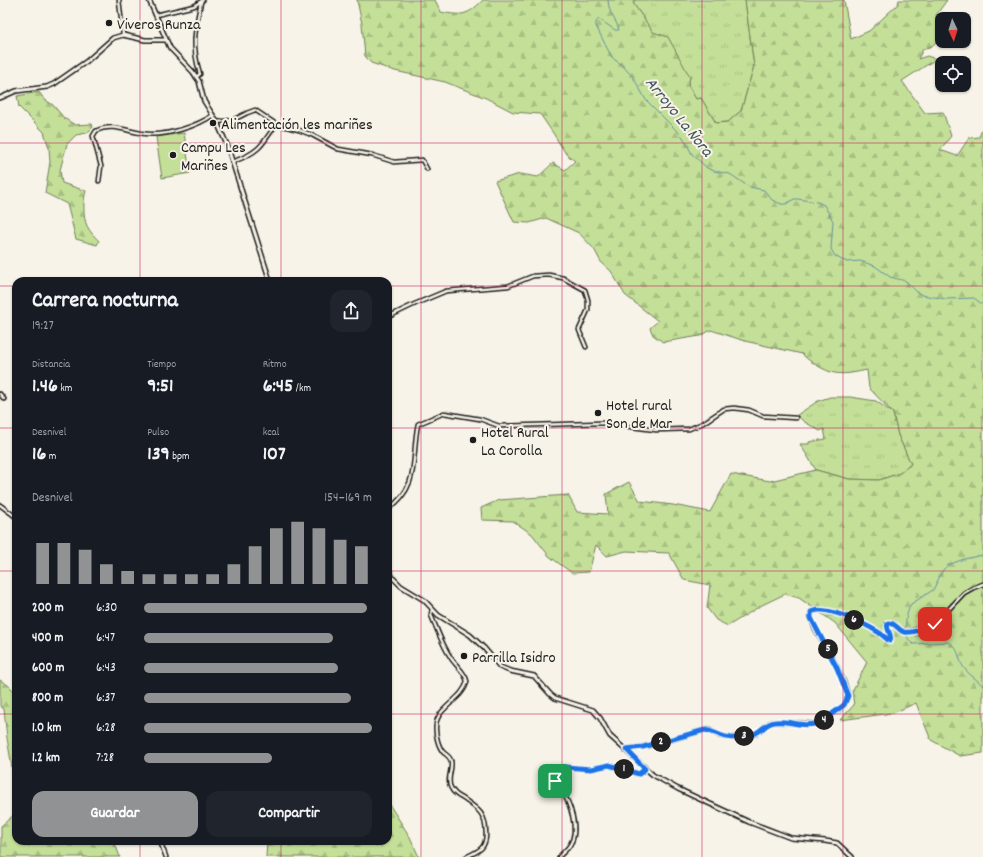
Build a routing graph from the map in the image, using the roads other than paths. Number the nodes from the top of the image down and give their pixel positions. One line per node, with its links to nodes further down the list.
1 (119, 0): 5 (street)
2 (150, 0): 4 (street)
3 (202, 1): 4 (street); 7 (street)
4 (156, 15): 6 (street)
5 (123, 35): 6 (street); 8 (street)
6 (166, 40): 7 (street)
7 (196, 77): 9 (street)
8 (0, 98)
9 (212, 115): 10 (street); 14 (street)
10 (217, 122): 11 (street); 12 (street)
11 (276, 124): 12 (street); 13 (street)
12 (232, 162): 15 (street)
13 (427, 169)
14 (99, 181)
15 (269, 277)
16 (392, 315): 17 (street)
17 (586, 347)
18 (0, 394): 19 (street)
19 (4, 399)
20 (796, 418): 22 (street)
21 (0, 505): 23 (street)
22 (392, 506)
23 (12, 514)
24 (392, 575): 26 (street)
25 (983, 584): 27 (street)
26 (432, 609): 27 (street); 31 (street)
27 (626, 749): 28 (street)
28 (645, 769): 32 (street); 33 (street)
29 (162, 845): 30 (street)
30 (166, 857)
31 (466, 857)
32 (559, 857)
33 (852, 857)

